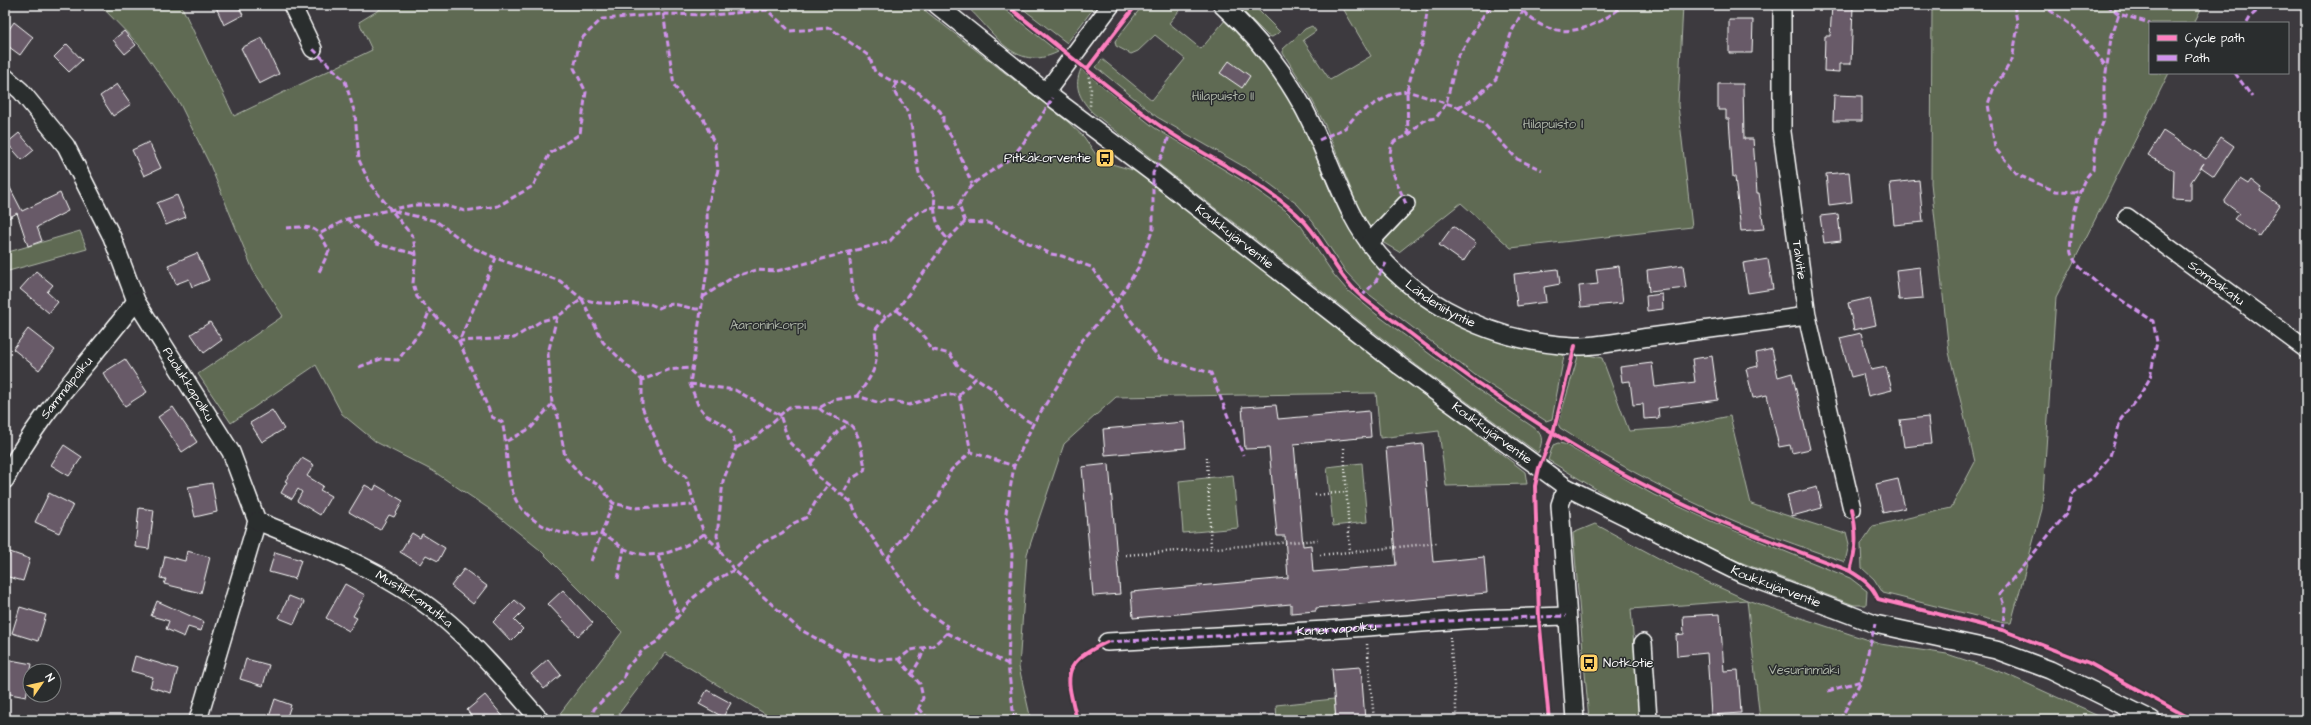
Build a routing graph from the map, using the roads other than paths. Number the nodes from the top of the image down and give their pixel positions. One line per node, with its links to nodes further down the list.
1 (292, 5): 6 (street)
2 (937, 5): 8 (street, Koukkujärventie)
3 (1111, 5): 8 (street)
4 (1222, 5): 11 (street, Lähdeniityntie)
5 (1782, 5): 13 (street, Talvitie)
6 (313, 49)
7 (5, 77): 12 (street, Puolukkapolku)
8 (1046, 92): 16 (street, Koukkujärventie)
9 (1406, 204): 11 (street)
10 (2127, 218): 14 (street, Sompakatu)
11 (1370, 243): 13 (street, Lähdeniityntie)
12 (136, 301): 15 (street, Sammalpolku); 18 (street, Puolukkapolku)
13 (1807, 316): 17 (street, Talvitie)
14 (2306, 348)
15 (5, 480)
16 (1566, 487): 19 (street); 26 (street, Koukkujärventie)
17 (1852, 509)
18 (257, 520): 22 (street); 23 (street, Mustikkamutka)
19 (1566, 616): 20 (street, Kanervapolku); 24 (street)
20 (1107, 642)
21 (1643, 643): 25 (street)
22 (198, 720)
23 (540, 720)
24 (1575, 720)
25 (1648, 720)
26 (2152, 720)

